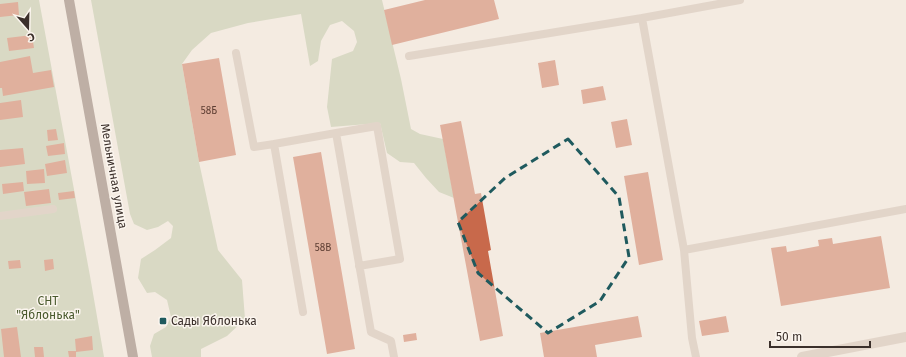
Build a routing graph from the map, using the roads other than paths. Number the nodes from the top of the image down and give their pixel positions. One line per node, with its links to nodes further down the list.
1 (69, 0): 15 (main road, Мельничная улица)
2 (740, 0): 3 (lane)
3 (642, 18): 5 (lane); 11 (lane)
4 (236, 53): 7 (lane)
5 (409, 56)
6 (336, 133): 7 (lane); 12 (lane); 12 (lane)
7 (274, 144): 13 (lane)
8 (53, 209): 10 (lane)
9 (906, 209): 11 (lane)
10 (0, 216)
11 (684, 250): 17 (lane)
12 (359, 266): 16 (lane)
13 (303, 312)
14 (906, 337): 18 (street)
15 (133, 357)
16 (394, 357)
17 (696, 357)
18 (802, 357)

